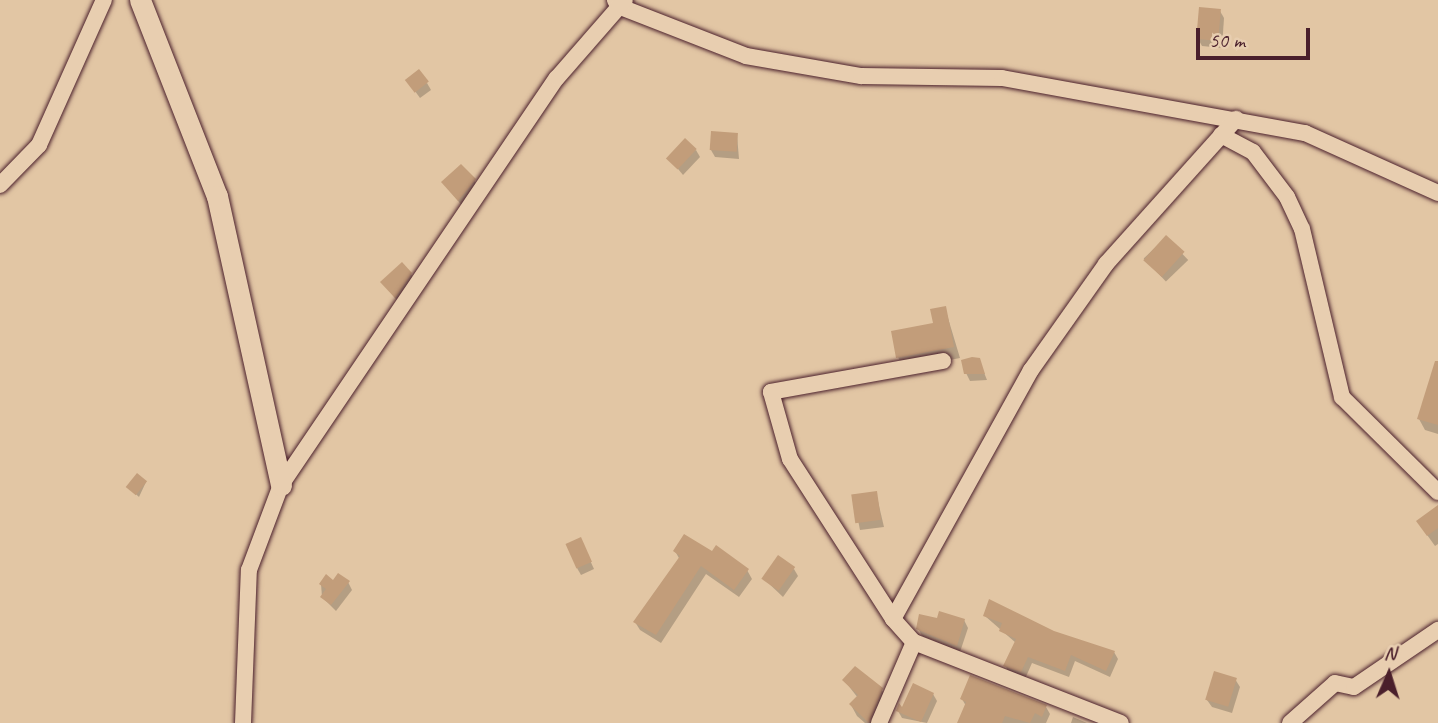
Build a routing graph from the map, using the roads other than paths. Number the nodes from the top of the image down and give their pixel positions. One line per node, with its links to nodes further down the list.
1 (104, 0): 6 (street)
2 (140, 0): 9 (street)
3 (619, 2): 4 (street); 9 (street)
4 (1236, 119): 5 (street); 7 (street)
5 (1221, 135): 10 (street); 11 (street)
6 (0, 186)
7 (1438, 193)
8 (943, 360): 11 (street)
9 (281, 485): 14 (street)
10 (1438, 492)
11 (893, 619): 13 (street)
12 (1438, 630): 17 (street)
13 (914, 642): 15 (street); 16 (street)
14 (243, 723)
15 (879, 723)
16 (1121, 723)
17 (1290, 723)

